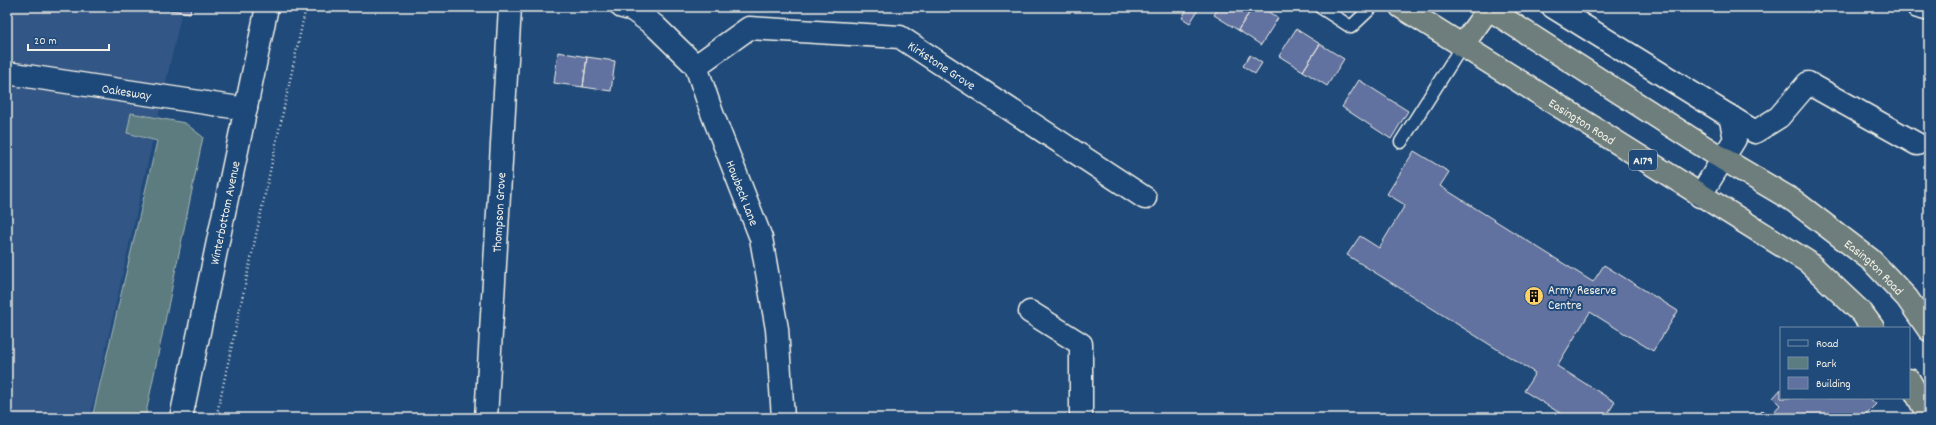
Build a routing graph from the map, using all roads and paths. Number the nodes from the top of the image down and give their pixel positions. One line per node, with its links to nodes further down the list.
1 (267, 7): 15 (street, Winterbottom Avenue)
2 (306, 7): 28 (path)
3 (510, 7): 29 (street, Thompson Grove)
4 (1320, 7): 5 (lane)
5 (1372, 7)
6 (1400, 7): 12 (highway, Easington Road / A179)
7 (1553, 7): 16 (street)
8 (1918, 7): 11 (street)
9 (630, 8): 13 (street, Howbeck Lane)
10 (1487, 8): 12 (highway); 19 (highway, Easington Road)
11 (1929, 10)
12 (1462, 46): 17 (lane); 20 (highway, Easington Road / A179)
13 (696, 66): 21 (street, Kirkstone Grove); 30 (street, Howbeck Lane)
14 (7, 73): 15 (street, Oakesway)
15 (246, 109): 27 (street, Winterbottom Avenue)
16 (1730, 116): 18 (street); 19 (street)
17 (1401, 142)
18 (1917, 144)
19 (1724, 159): 20 (street); 24 (highway, Easington Road)
20 (1700, 196): 23 (highway, Easington Road / A179)
21 (1145, 198)
22 (1030, 312): 31 (street)
23 (1872, 327)
24 (1929, 330)
25 (1910, 382): 26 (highway)
26 (1929, 417)
27 (181, 418)
28 (216, 418)
29 (486, 418)
30 (783, 418)
31 (1080, 418)

